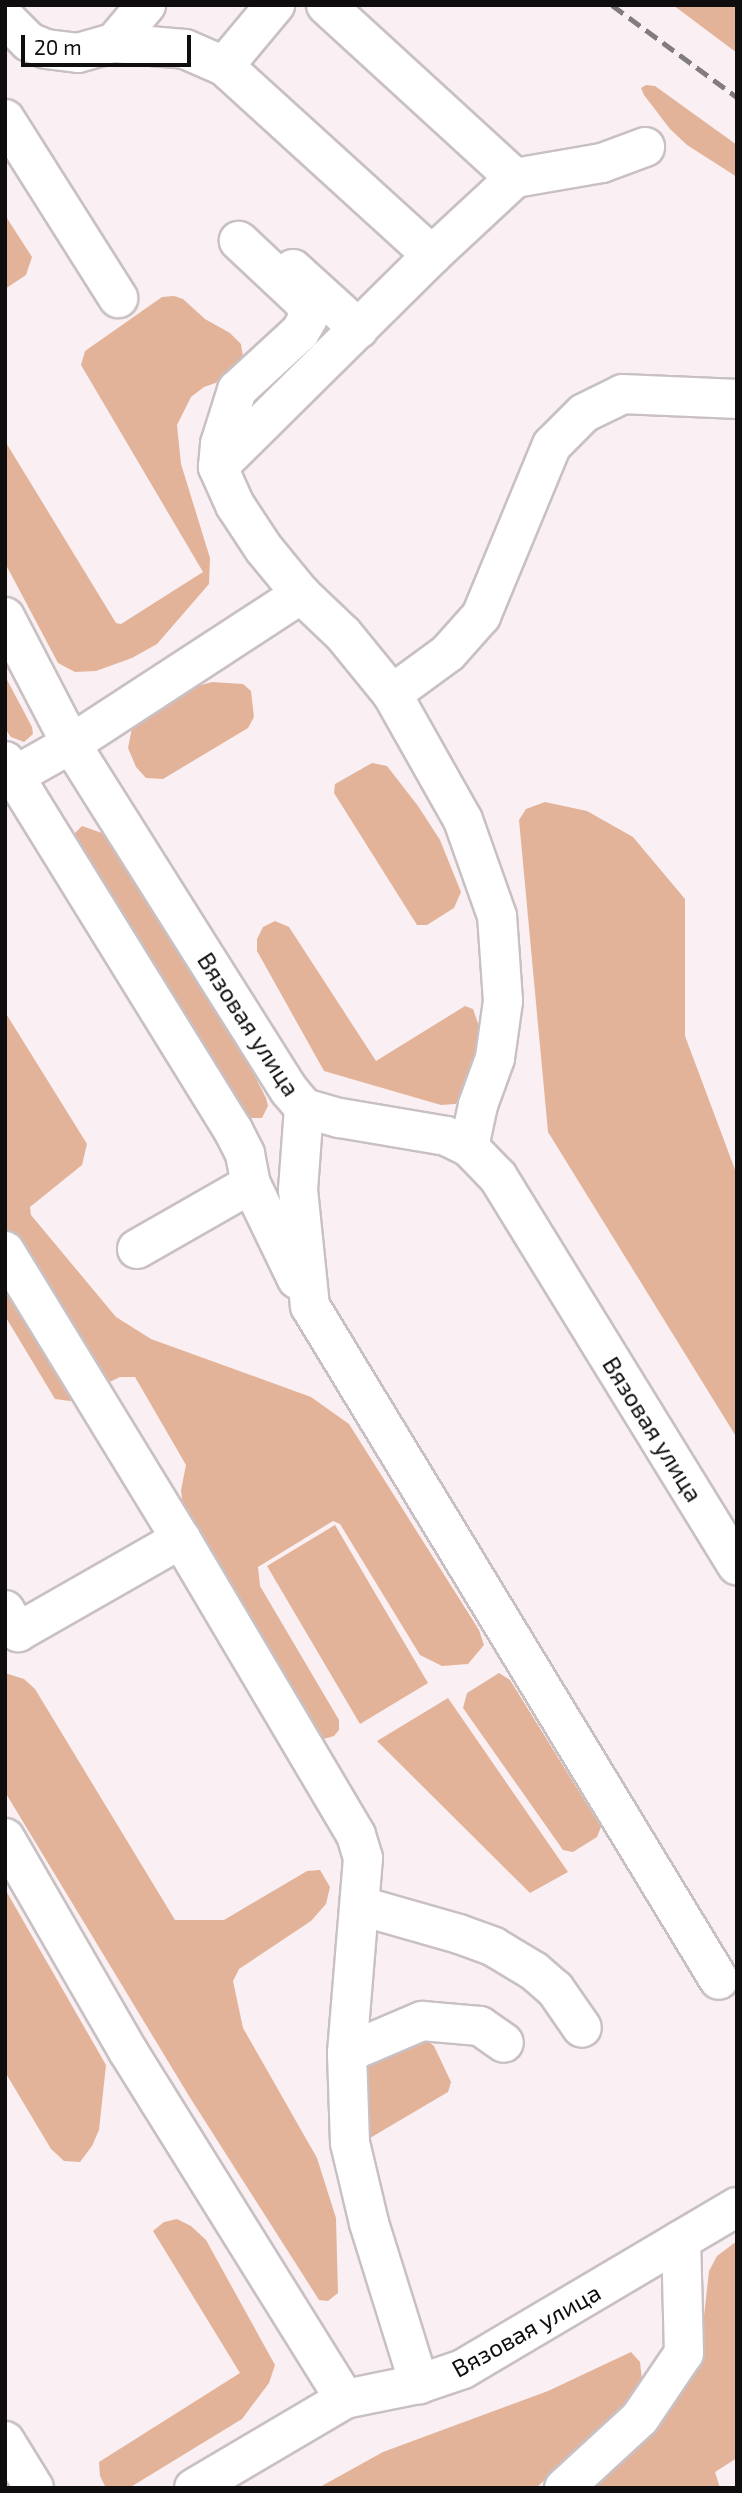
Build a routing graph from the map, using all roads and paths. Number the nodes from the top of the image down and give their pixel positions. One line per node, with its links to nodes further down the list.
1 (146, 5): 5 (street)
2 (275, 5): 6 (street)
3 (326, 5): 9 (street)
4 (5, 18): 5 (street)
5 (114, 43): 6 (street)
6 (224, 66): 10 (street)
7 (5, 119): 11 (street)
8 (645, 147): 9 (street)
9 (516, 178): 10 (street)
10 (432, 255): 12 (street)
11 (118, 298)
12 (359, 329): 14 (street); 14 (street)
13 (737, 399): 17 (street)
14 (218, 467): 15 (street)
15 (301, 594): 17 (street); 18 (street)
16 (5, 617): 18 (street, Вязовая улица)
17 (392, 694): 21 (street)
18 (71, 744): 19 (street); 20 (street, Вязовая улица)
19 (10, 768): 22 (street)
20 (304, 1108): 21 (street, Вязовая улица); 25 (street)
21 (469, 1147): 27 (street, Вязовая улица)
22 (251, 1184): 23 (street); 25 (street)
23 (137, 1249)
24 (5, 1251): 26 (street)
25 (310, 1306): 31 (street)
26 (181, 1539): 28 (street); 30 (street)
27 (737, 1565)
28 (5, 1609)
29 (5, 1838): 38 (street)
30 (361, 1906): 32 (street); 34 (street)
31 (719, 1980)
32 (582, 2028)
33 (505, 2043): 34 (street)
34 (347, 2053): 37 (street)
35 (737, 2207): 36 (street, Вязовая улица)
36 (681, 2240): 37 (street, Вязовая улица); 42 (street)
37 (419, 2384): 38 (street, Вязовая улица)
38 (345, 2399): 41 (street, Вязовая улица)
39 (5, 2441): 40 (street)
40 (34, 2488)
41 (194, 2488)
42 (564, 2488)

